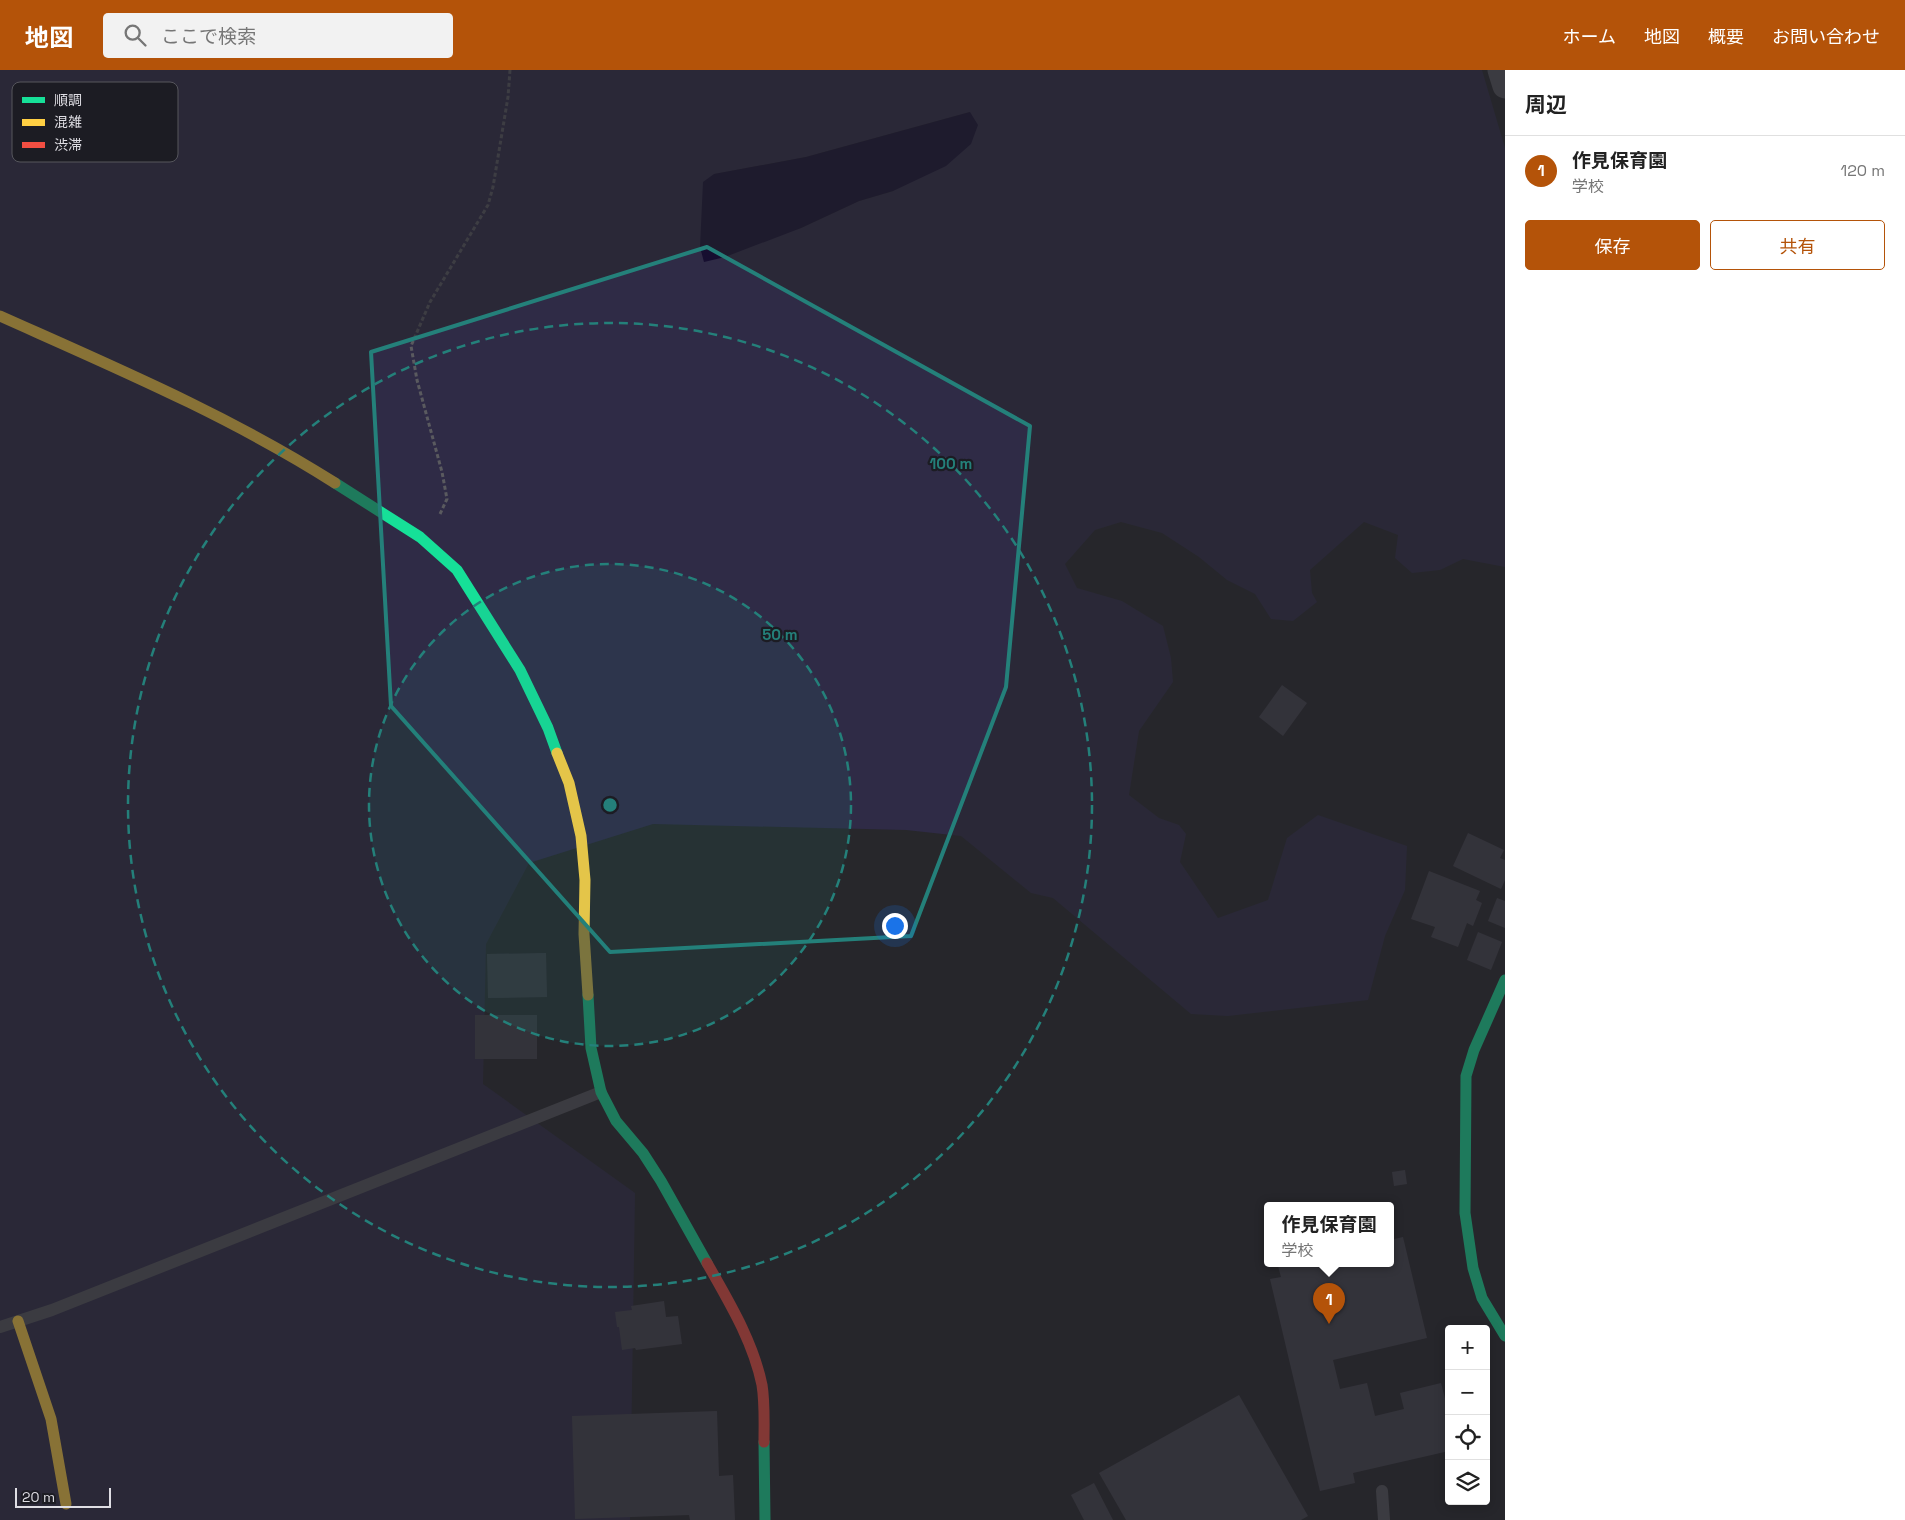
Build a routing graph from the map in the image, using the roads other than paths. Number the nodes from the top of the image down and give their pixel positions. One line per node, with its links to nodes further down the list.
1 (1500, 70): 2 (street)
2 (1505, 86)
3 (0, 316): 5 (street)
4 (1505, 980): 8 (street)
5 (602, 1092): 6 (lane); 11 (street)
6 (18, 1321): 7 (lane); 10 (street)
7 (0, 1327)
8 (1505, 1336)
9 (1382, 1491): 12 (lane)
10 (66, 1504)
11 (765, 1520)
12 (1384, 1520)

